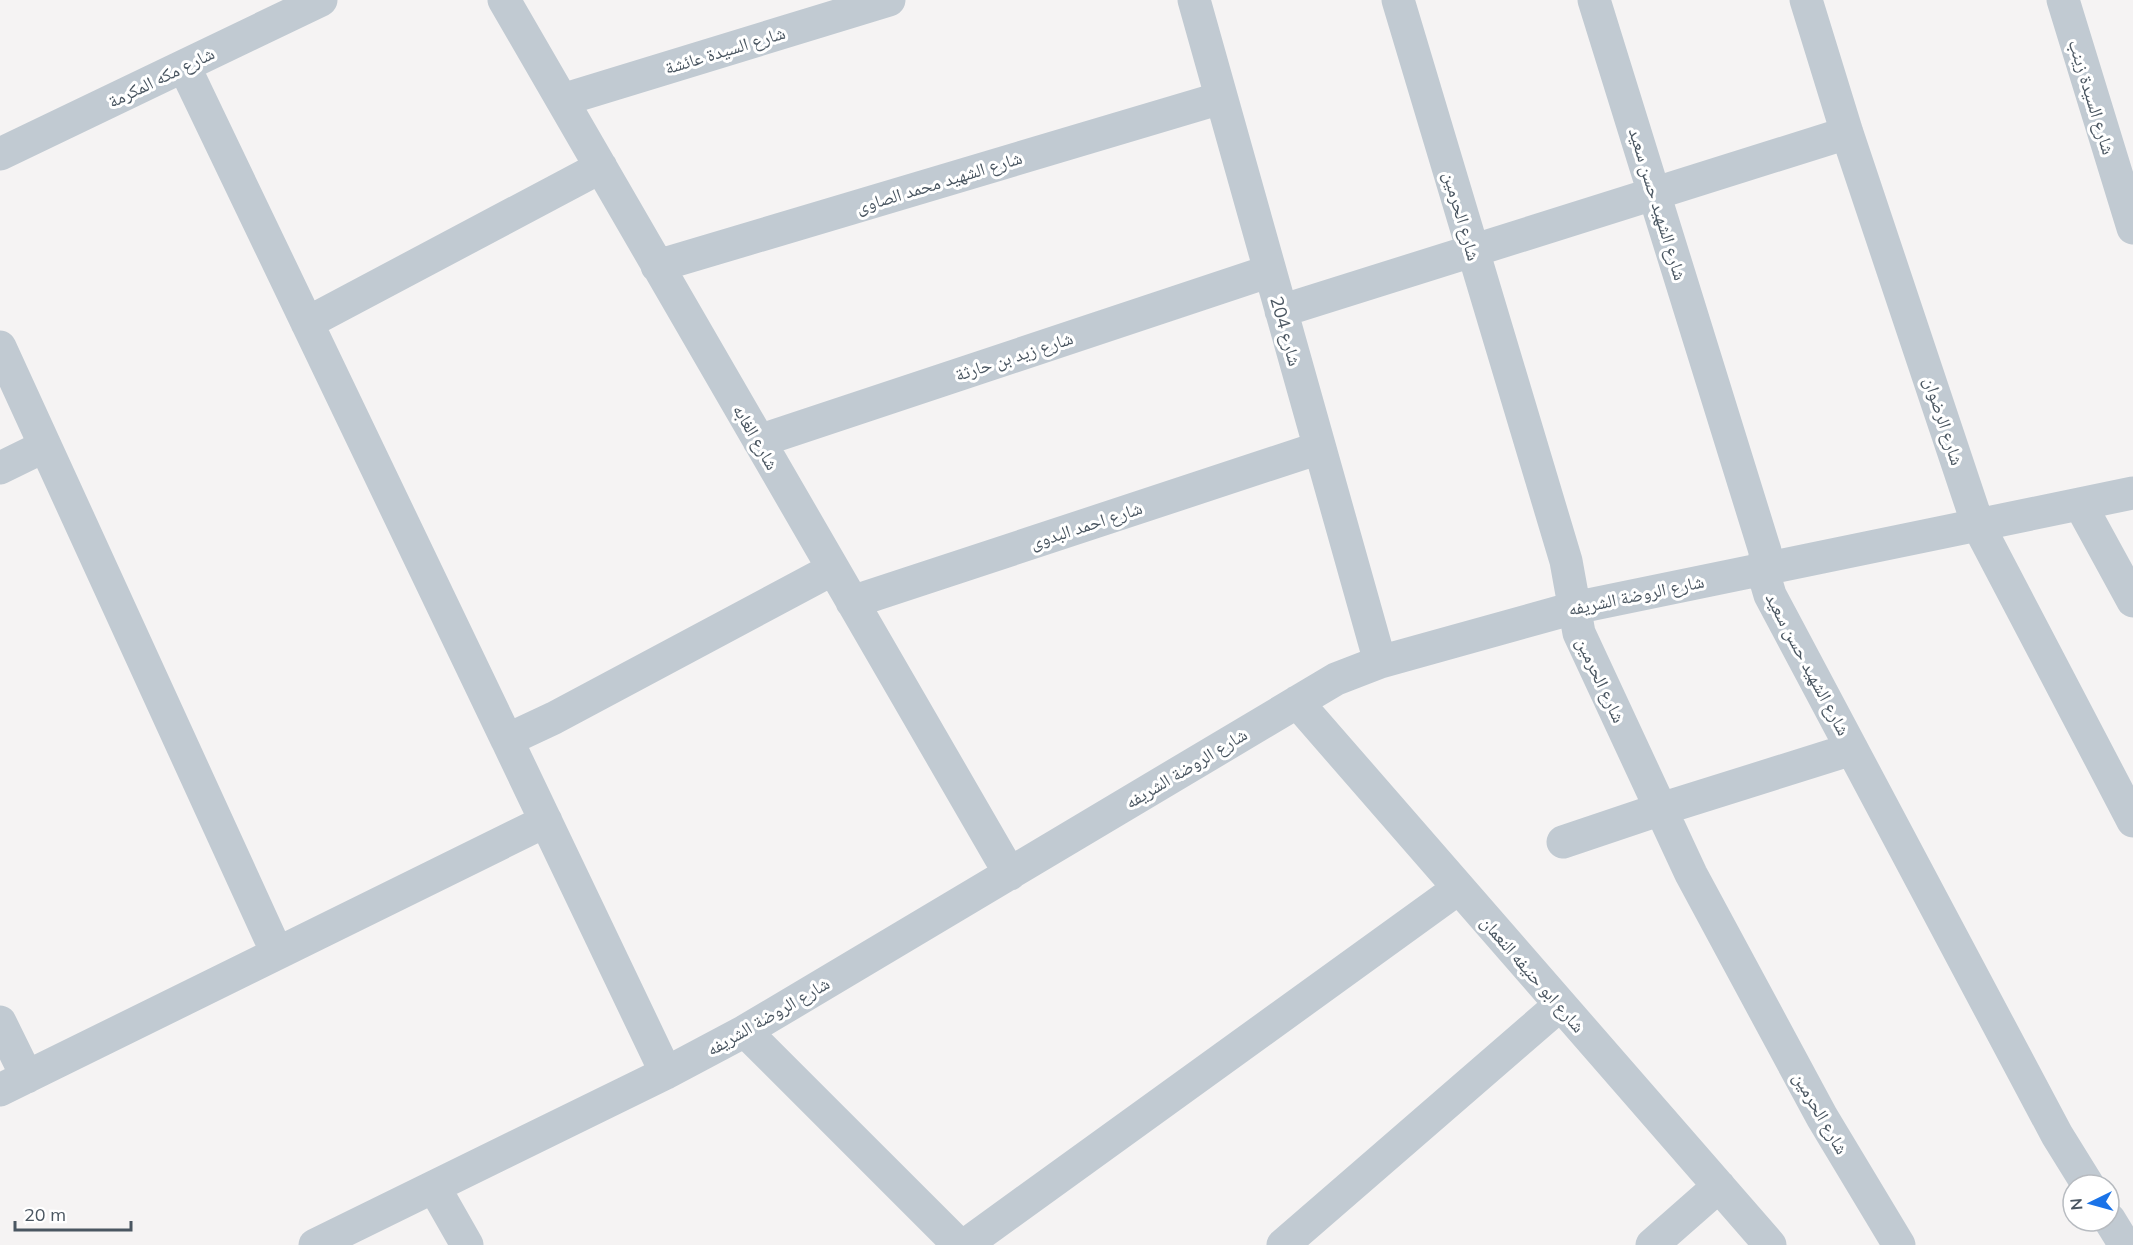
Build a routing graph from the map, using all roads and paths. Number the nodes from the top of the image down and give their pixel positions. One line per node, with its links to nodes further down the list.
1 (321, 0): 9 (street, شارع مكه المكرمة)
2 (504, 0): 11 (street, شارع الغابه)
3 (889, 0): 11 (street, شارع السيدة عائشة)
4 (1194, 0): 10 (street, شارع 204)
5 (1398, 0): 17 (street, شارع الحرمين)
6 (1594, 0): 15 (street, شارع الشهيد حسن سعيد)
7 (1806, 0): 12 (street, شارع الرضوان)
8 (2062, 0): 16 (street, شارع السيدة زينب)
9 (184, 66): 13 (street, شارع مكه المكرمة); 21 (street)
10 (1221, 98): 18 (street, شارع الشهيد محمد الصاوى); 19 (street, شارع 204)
11 (561, 100): 14 (street, شارع الغابه)
12 (1847, 133): 15 (street); 29 (street, شارع الرضوان)
13 (0, 154)
14 (601, 167): 18 (street, شارع الغابه); 21 (street)
15 (1655, 193): 17 (street); 31 (street, شارع الشهيد حسن سعيد)
16 (2133, 228)
17 (1472, 251): 20 (street); 34 (street, شارع الحرمين)
18 (657, 266): 23 (street, شارع الغابه)
19 (1270, 271): 20 (street, شارع 204); 23 (street, شارع زيد بن حارثة)
20 (1281, 311): 25 (street, شارع 204)
21 (306, 323): 37 (street)
22 (0, 347): 24 (street)
23 (759, 441): 30 (street, شارع الغابه)
24 (45, 446): 26 (street); 45 (street)
25 (1319, 448): 33 (street, شارع احمد البدوى); 35 (street, شارع 204)
26 (0, 468)
27 (2133, 493): 28 (street, شارع الروضة الشريفه)
28 (2080, 504): 29 (street, شارع الروضة الشريفه); 32 (street)
29 (1978, 525): 31 (street, شارع الروضة الشريفه); 41 (street, شارع الرضوان)
30 (833, 569): 33 (street, شارع الغابه); 37 (street)
31 (1764, 569): 34 (street, شارع الروضة الشريفه); 38 (street, شارع الشهيد حسن سعيد)
32 (2133, 601)
33 (852, 602): 43 (street, شارع الغابه)
34 (1574, 608): 35 (street, شارع الروضة الشريفه); 39 (street, شارع الحرمين)
35 (1380, 662): 36 (street, شارع الروضة الشريفه)
36 (1297, 702): 43 (street, شارع الروضة الشريفه); 44 (street, شارع ابو حنيفه النعمان)
37 (507, 740): 40 (street)
38 (1852, 749): 39 (street); 51 (street, شارع الشهيد حسن سعيد)
39 (1661, 808): 42 (street); 61 (street, شارع الحرمين)
40 (546, 821): 45 (street); 49 (street)
41 (2133, 821)
42 (1563, 842)
43 (1010, 874): 48 (street, شارع الروضة الشريفه)
44 (1459, 888): 46 (street, شارع ابو حنيفه النعمان); 57 (street)
45 (277, 953): 50 (street)
46 (1560, 1005): 52 (street, شارع ابو حنيفه النعمان); 58 (street)
47 (0, 1022): 50 (street)
48 (745, 1031): 49 (street, شارع الروضة الشريفه); 56 (street)
49 (666, 1072): 53 (street, شارع الروضة الشريفه)
50 (13, 1084)
51 (2081, 1173)
52 (1719, 1186): 59 (street); 60 (street, شارع ابو حنيفه النعمان)
53 (434, 1187): 54 (street, شارع الروضة الشريفه); 55 (street)
54 (315, 1245)
55 (467, 1245)
56 (959, 1245)
57 (965, 1245)
58 (1283, 1245)
59 (1652, 1245)
60 (1770, 1245)
61 (1899, 1245)

